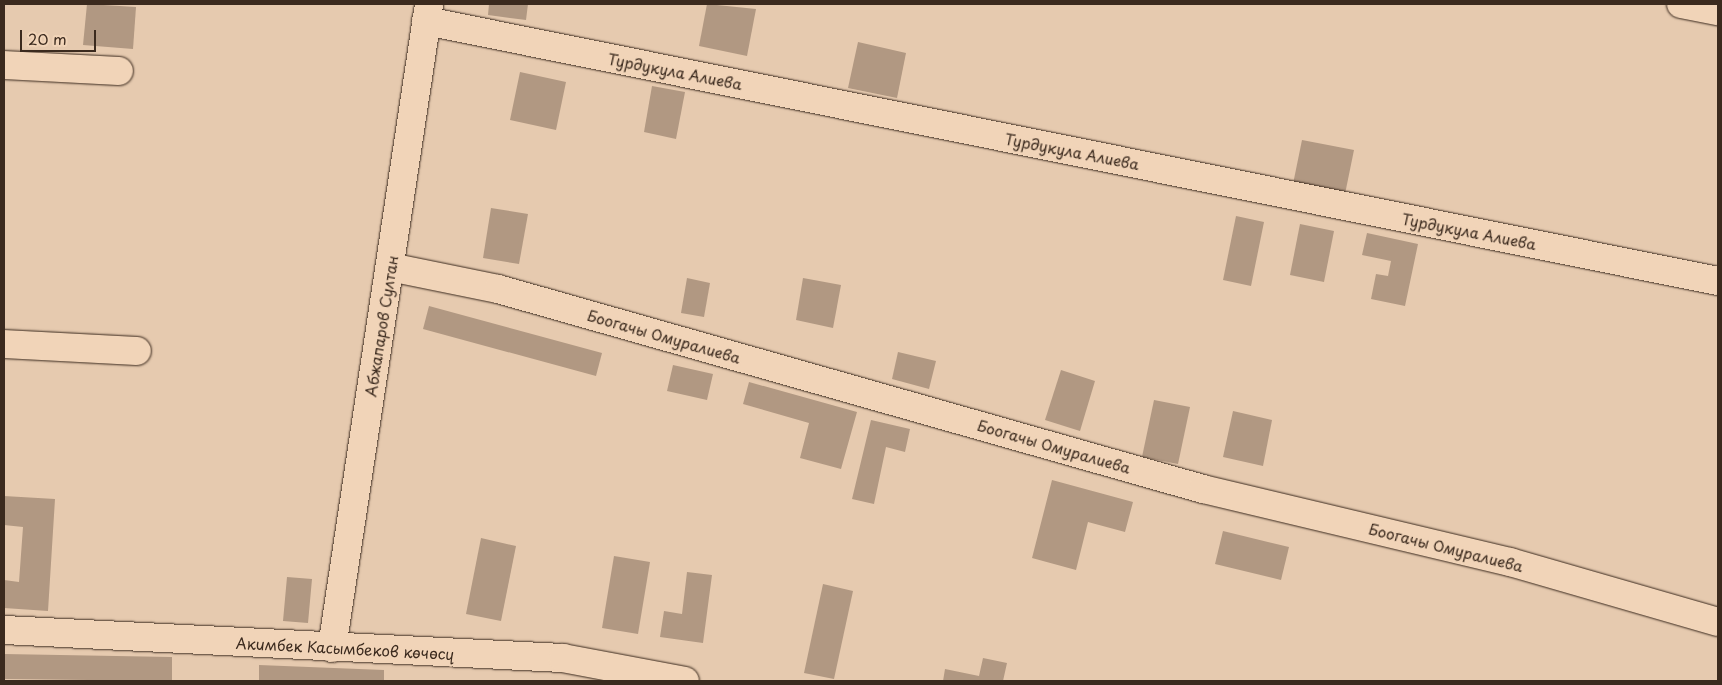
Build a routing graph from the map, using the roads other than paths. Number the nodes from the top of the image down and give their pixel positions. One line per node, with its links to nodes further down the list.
1 (1682, 4): 2 (street)
2 (1718, 11)
3 (428, 12): 6 (street, Абжапаров Султан); 7 (street, Турдукула Алиева)
4 (4, 65): 5 (street)
5 (119, 71)
6 (390, 267): 10 (street, Боогачы Омуралиева); 12 (street, Абжапаров Султан)
7 (1718, 281)
8 (4, 344): 9 (street)
9 (136, 351)
10 (1718, 622)
11 (4, 630): 12 (street, Акимбек Касымбеков көчөсү)
12 (332, 648): 13 (street, Акимбек Касымбеков көчөсү)
13 (629, 676): 14 (street, Акимбек Касымбеков көчөсү)
14 (685, 681)

